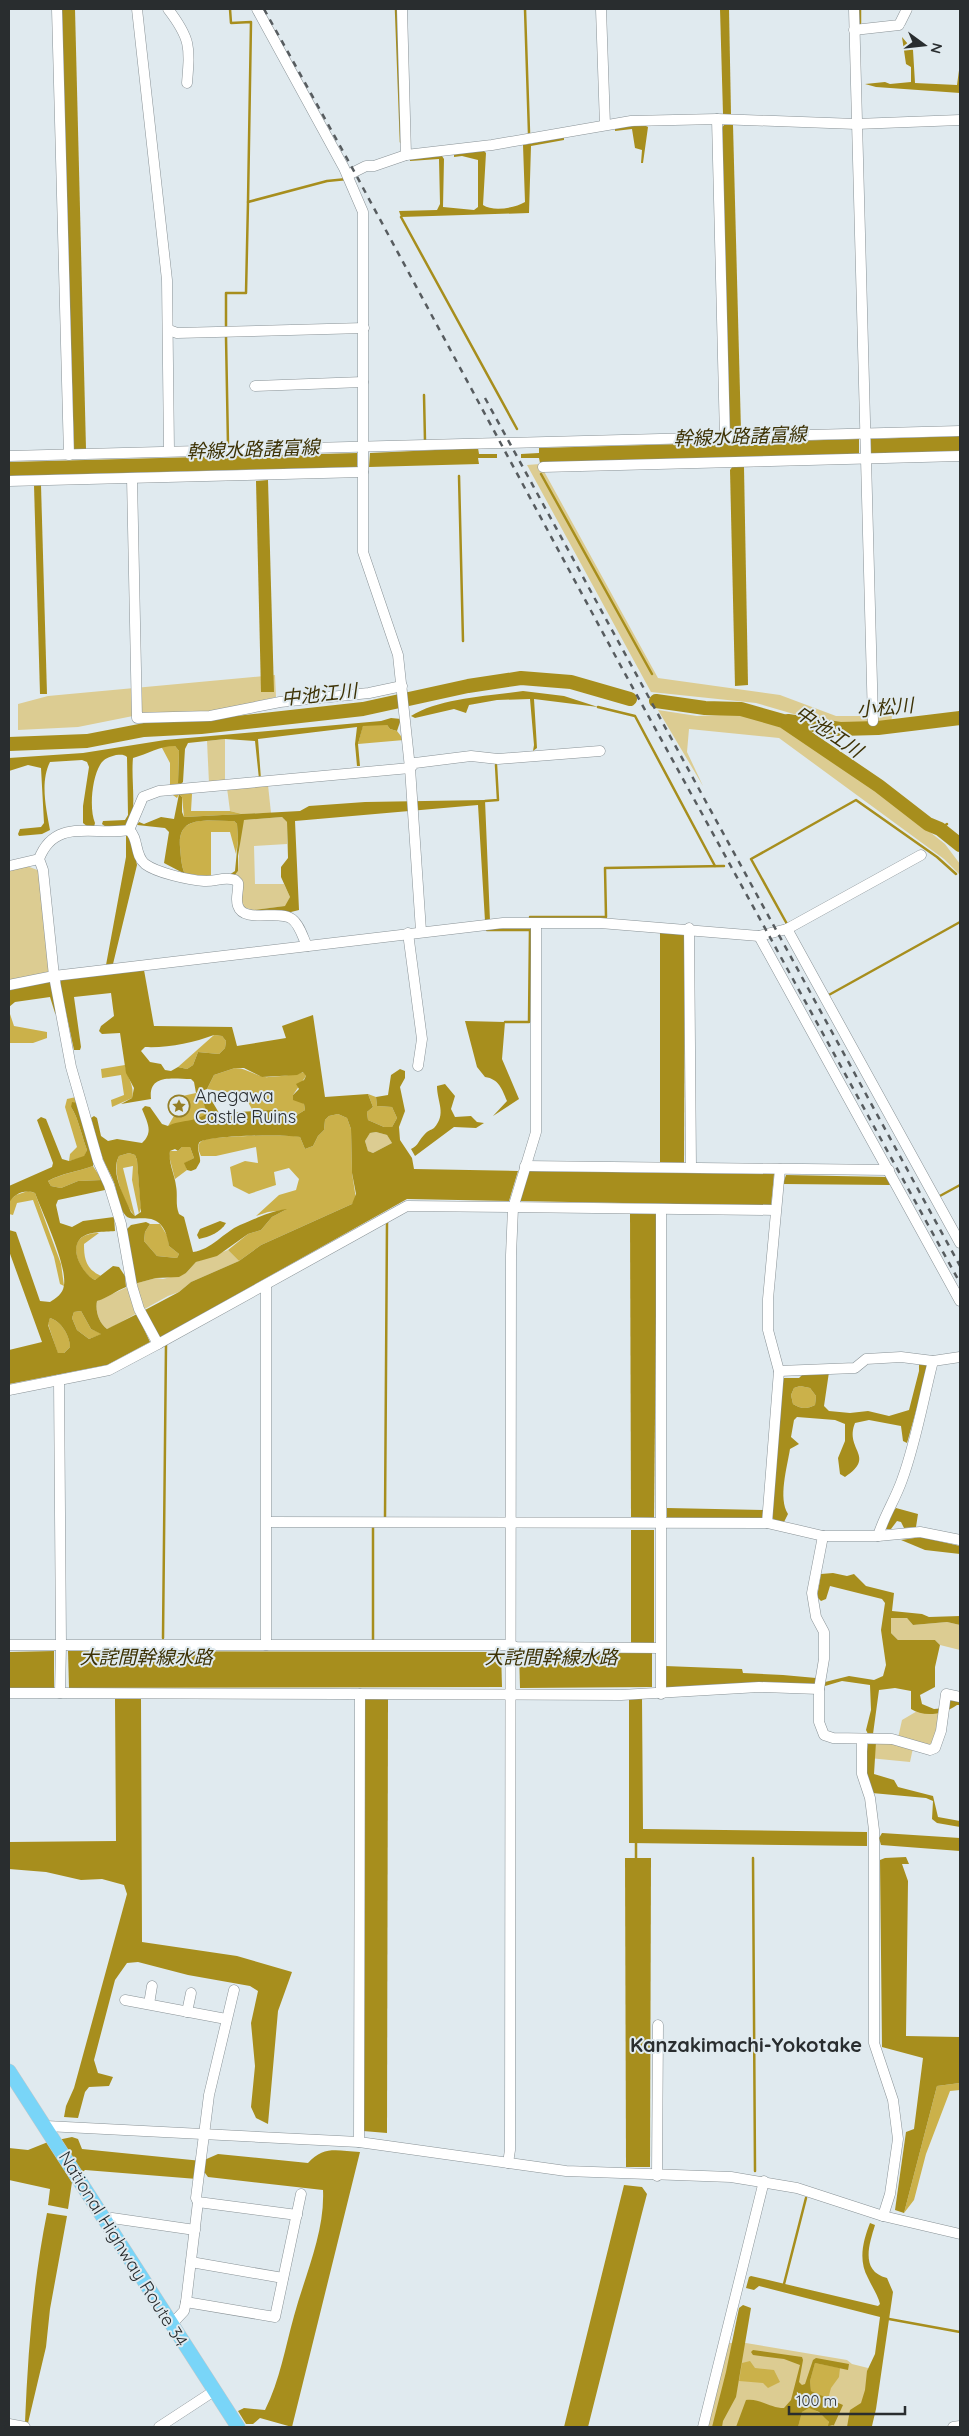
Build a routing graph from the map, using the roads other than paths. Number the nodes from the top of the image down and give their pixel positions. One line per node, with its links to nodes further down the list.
1 (57, 9): 25 (street)
2 (137, 9): 18 (street)
3 (168, 9): 10 (street)
4 (256, 9): 16 (street)
5 (402, 9): 15 (street)
6 (601, 9): 14 (street)
7 (854, 9): 9 (street)
8 (907, 9): 9 (street)
9 (854, 30): 13 (street)
10 (187, 84)
11 (718, 120): 13 (street); 14 (street); 22 (street)
12 (960, 120): 13 (street)
13 (856, 124): 23 (street)
14 (605, 125): 15 (street)
15 (406, 154): 16 (street)
16 (348, 179): 17 (street)
17 (364, 328): 18 (street); 19 (street)
18 (169, 330): 24 (street)
19 (363, 382): 20 (street); 29 (street)
20 (255, 386)
21 (960, 431): 23 (street)
22 (725, 437): 23 (street); 29 (street)
23 (864, 437): 26 (street)
24 (169, 451): 25 (street); 29 (street)
25 (69, 455): 27 (street)
26 (865, 455): 28 (street); 30 (street); 34 (street)
27 (9, 456)
28 (960, 456)
29 (363, 459): 31 (street); 33 (street)
30 (543, 467)
31 (132, 478): 32 (street); 33 (street)
32 (9, 481)
33 (402, 686): 36 (street)
34 (873, 721)
35 (600, 752): 36 (street)
36 (410, 768): 37 (street); 44 (street)
37 (129, 830): 39 (street); 47 (street)
38 (922, 855): 43 (street)
39 (39, 859): 40 (street); 48 (street)
40 (9, 866)
41 (536, 924): 42 (street); 44 (street); 51 (street)
42 (689, 928): 46 (street); 52 (street)
43 (787, 929): 46 (street); 58 (street)
44 (421, 931): 45 (street)
45 (408, 933): 47 (street); 50 (street)
46 (759, 936): 53 (street)
47 (306, 946): 48 (street)
48 (54, 976): 49 (street); 61 (street)
49 (9, 985)
50 (418, 1066)
51 (525, 1166): 52 (street); 55 (street)
52 (691, 1167): 54 (street)
53 (889, 1170): 54 (street); 60 (street)
54 (779, 1176): 57 (street)
55 (513, 1208): 56 (street); 59 (street); 68 (street)
56 (661, 1209): 57 (street); 69 (street)
57 (775, 1210): 64 (street)
58 (960, 1244)
59 (266, 1285): 61 (street); 67 (street)
60 (960, 1301)
61 (158, 1344): 65 (street)
62 (960, 1357): 63 (street)
63 (926, 1360): 64 (street); 72 (street)
64 (779, 1371): 70 (street)
65 (59, 1380): 66 (street); 75 (street)
66 (9, 1390)
67 (267, 1522): 68 (street); 76 (street)
68 (510, 1522): 69 (street); 77 (street)
69 (661, 1523): 70 (street); 78 (street)
70 (767, 1523): 71 (street)
71 (823, 1536): 72 (street); 79 (street)
72 (878, 1536): 73 (street)
73 (960, 1540)
74 (9, 1645): 75 (street)
75 (61, 1645): 76 (street); 81 (street)
76 (266, 1645): 77 (street)
77 (510, 1645): 78 (street); 83 (street)
78 (660, 1648): 84 (street)
79 (819, 1689): 84 (street); 86 (street)
80 (9, 1693): 81 (street)
81 (60, 1693): 82 (street)
82 (360, 1694): 83 (street); 98 (street)
83 (509, 1694): 84 (street); 99 (street)
84 (661, 1694)
85 (960, 1697): 86 (street)
86 (862, 1739): 105 (street)
87 (152, 1986): 91 (street)
88 (234, 1990): 93 (street)
89 (191, 1993): 92 (street)
90 (126, 2000): 91 (street)
91 (149, 2004): 92 (street)
92 (187, 2012): 93 (street)
93 (226, 2019): 97 (street)
94 (658, 2025): 100 (street)
95 (9, 2071): 96 (highway, National Highway Route 34)
96 (46, 2126): 97 (street); 106 (highway, National Highway Route 34)
97 (203, 2134): 98 (street); 103 (street)
98 (359, 2142): 99 (street)
99 (508, 2163): 100 (street)
100 (658, 2176): 101 (street)
101 (764, 2181): 105 (street); 119 (street)
102 (301, 2194): 104 (street)
103 (198, 2202): 104 (street); 107 (street)
104 (297, 2215): 110 (street)
105 (883, 2216): 108 (street)
106 (106, 2222): 107 (street); 112 (highway, National Highway Route 34)
107 (195, 2230): 109 (street)
108 (960, 2234)
109 (191, 2262): 110 (street); 111 (street)
110 (284, 2278): 111 (street)
111 (186, 2302): 112 (street)
112 (171, 2325): 113 (highway, National Highway Route 34)
113 (214, 2391): 117 (street); 118 (highway, National Highway Route 34)
114 (9, 2424): 116 (street)
115 (960, 2426): 120 (street)
116 (25, 2427)
117 (159, 2427)
118 (238, 2427)
119 (703, 2427)
120 (953, 2427)

